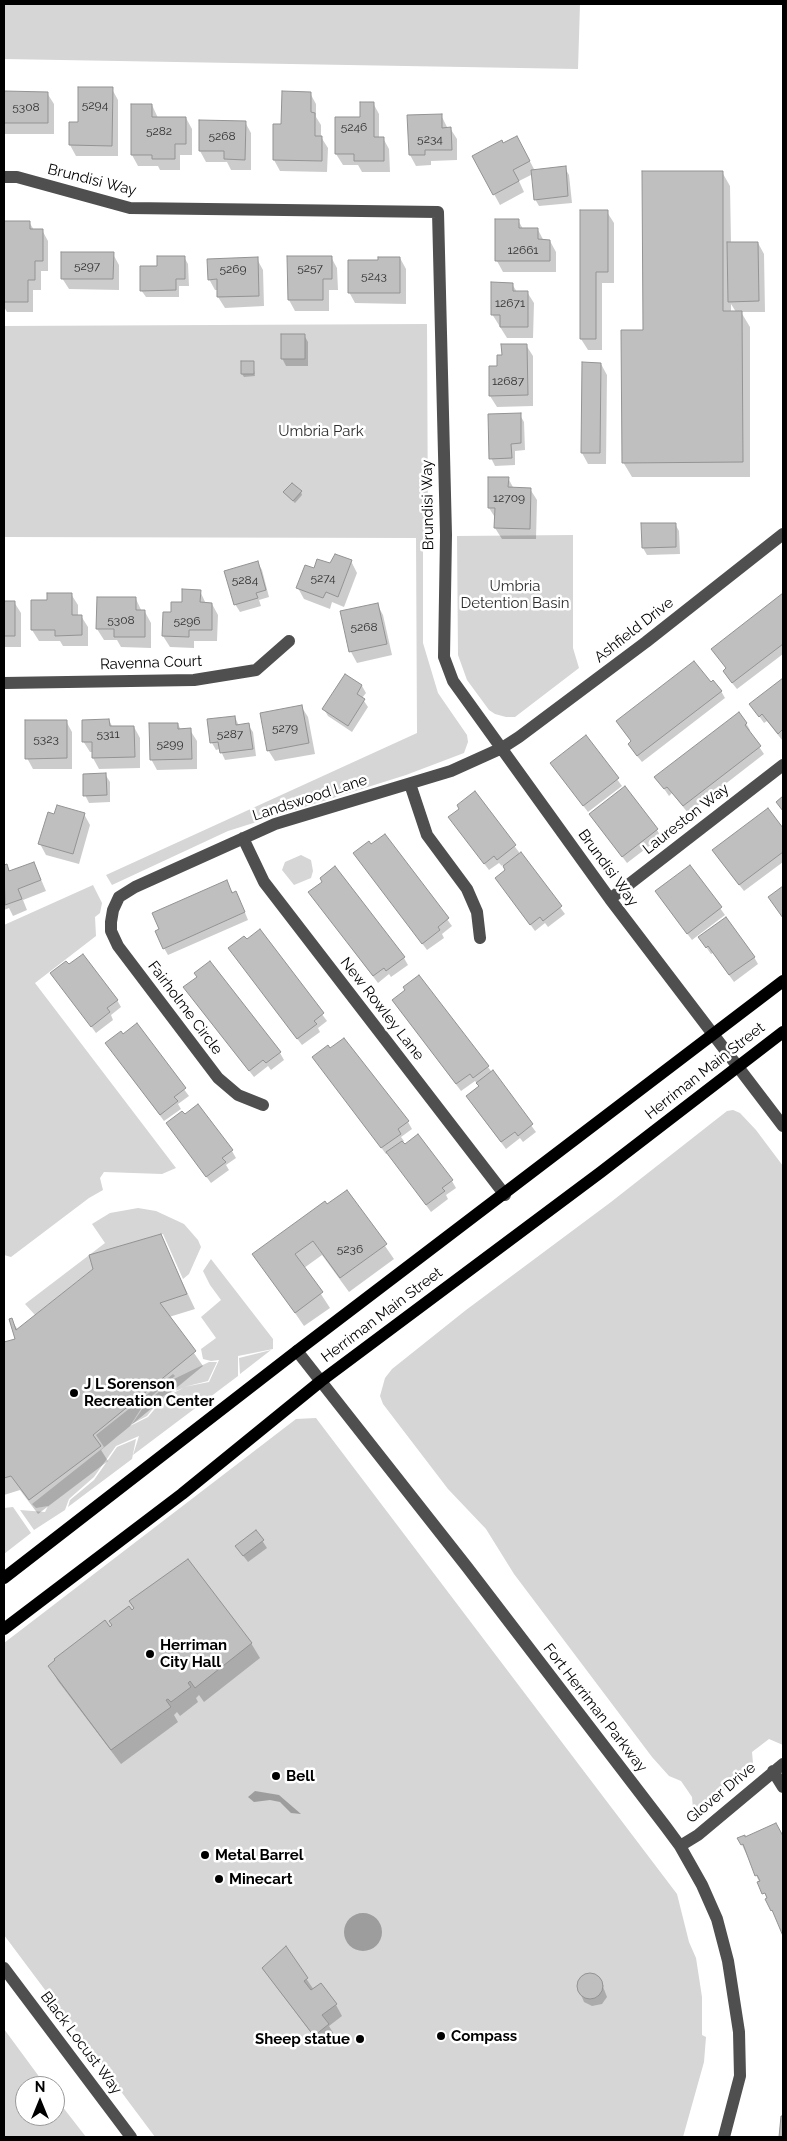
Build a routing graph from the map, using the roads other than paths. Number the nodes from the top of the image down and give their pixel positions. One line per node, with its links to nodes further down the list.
1 (4, 176): 5 (street, Brundisi Way)
2 (783, 534): 5 (street, Ashfield Drive)
3 (289, 641): 4 (street, Ravenna Court)
4 (4, 683)
5 (502, 748): 7 (street, Landswood Lane); 9 (street, Brundisi Way)
6 (783, 765): 9 (street, Laureston Way)
7 (410, 784): 8 (street, Landswood Lane); 11 (street)
8 (243, 838): 10 (street, Landswood Lane); 18 (street, New Rowley Lane)
9 (610, 899): 14 (street, Brundisi Way)
10 (113, 910): 16 (street, Fairholme Circle)
11 (480, 938)
12 (783, 981): 14 (main road, Herriman Main Street)
13 (783, 1032): 15 (main road, Herriman Main Street)
14 (713, 1035): 15 (street, Brundisi Way); 18 (main road, Herriman Main Street)
15 (737, 1067): 17 (street, Brundisi Way); 20 (main road, Herriman Main Street)
16 (263, 1105)
17 (783, 1126)
18 (505, 1194): 19 (main road, Herriman Main Street)
19 (297, 1351): 20 (street, Fort Herriman Parkway); 21 (main road, Herriman Main Street)
20 (320, 1381): 22 (main road, Herriman Main Street); 25 (street, Fort Herriman Parkway)
21 (4, 1578)
22 (4, 1629)
23 (778, 1767): 24 (street); 25 (street, Glover Drive)
24 (783, 1787)
25 (680, 1846): 28 (street, Fort Herriman Parkway)
26 (4, 1968): 27 (street, Black Locust Way)
27 (131, 2137)
28 (724, 2137)

